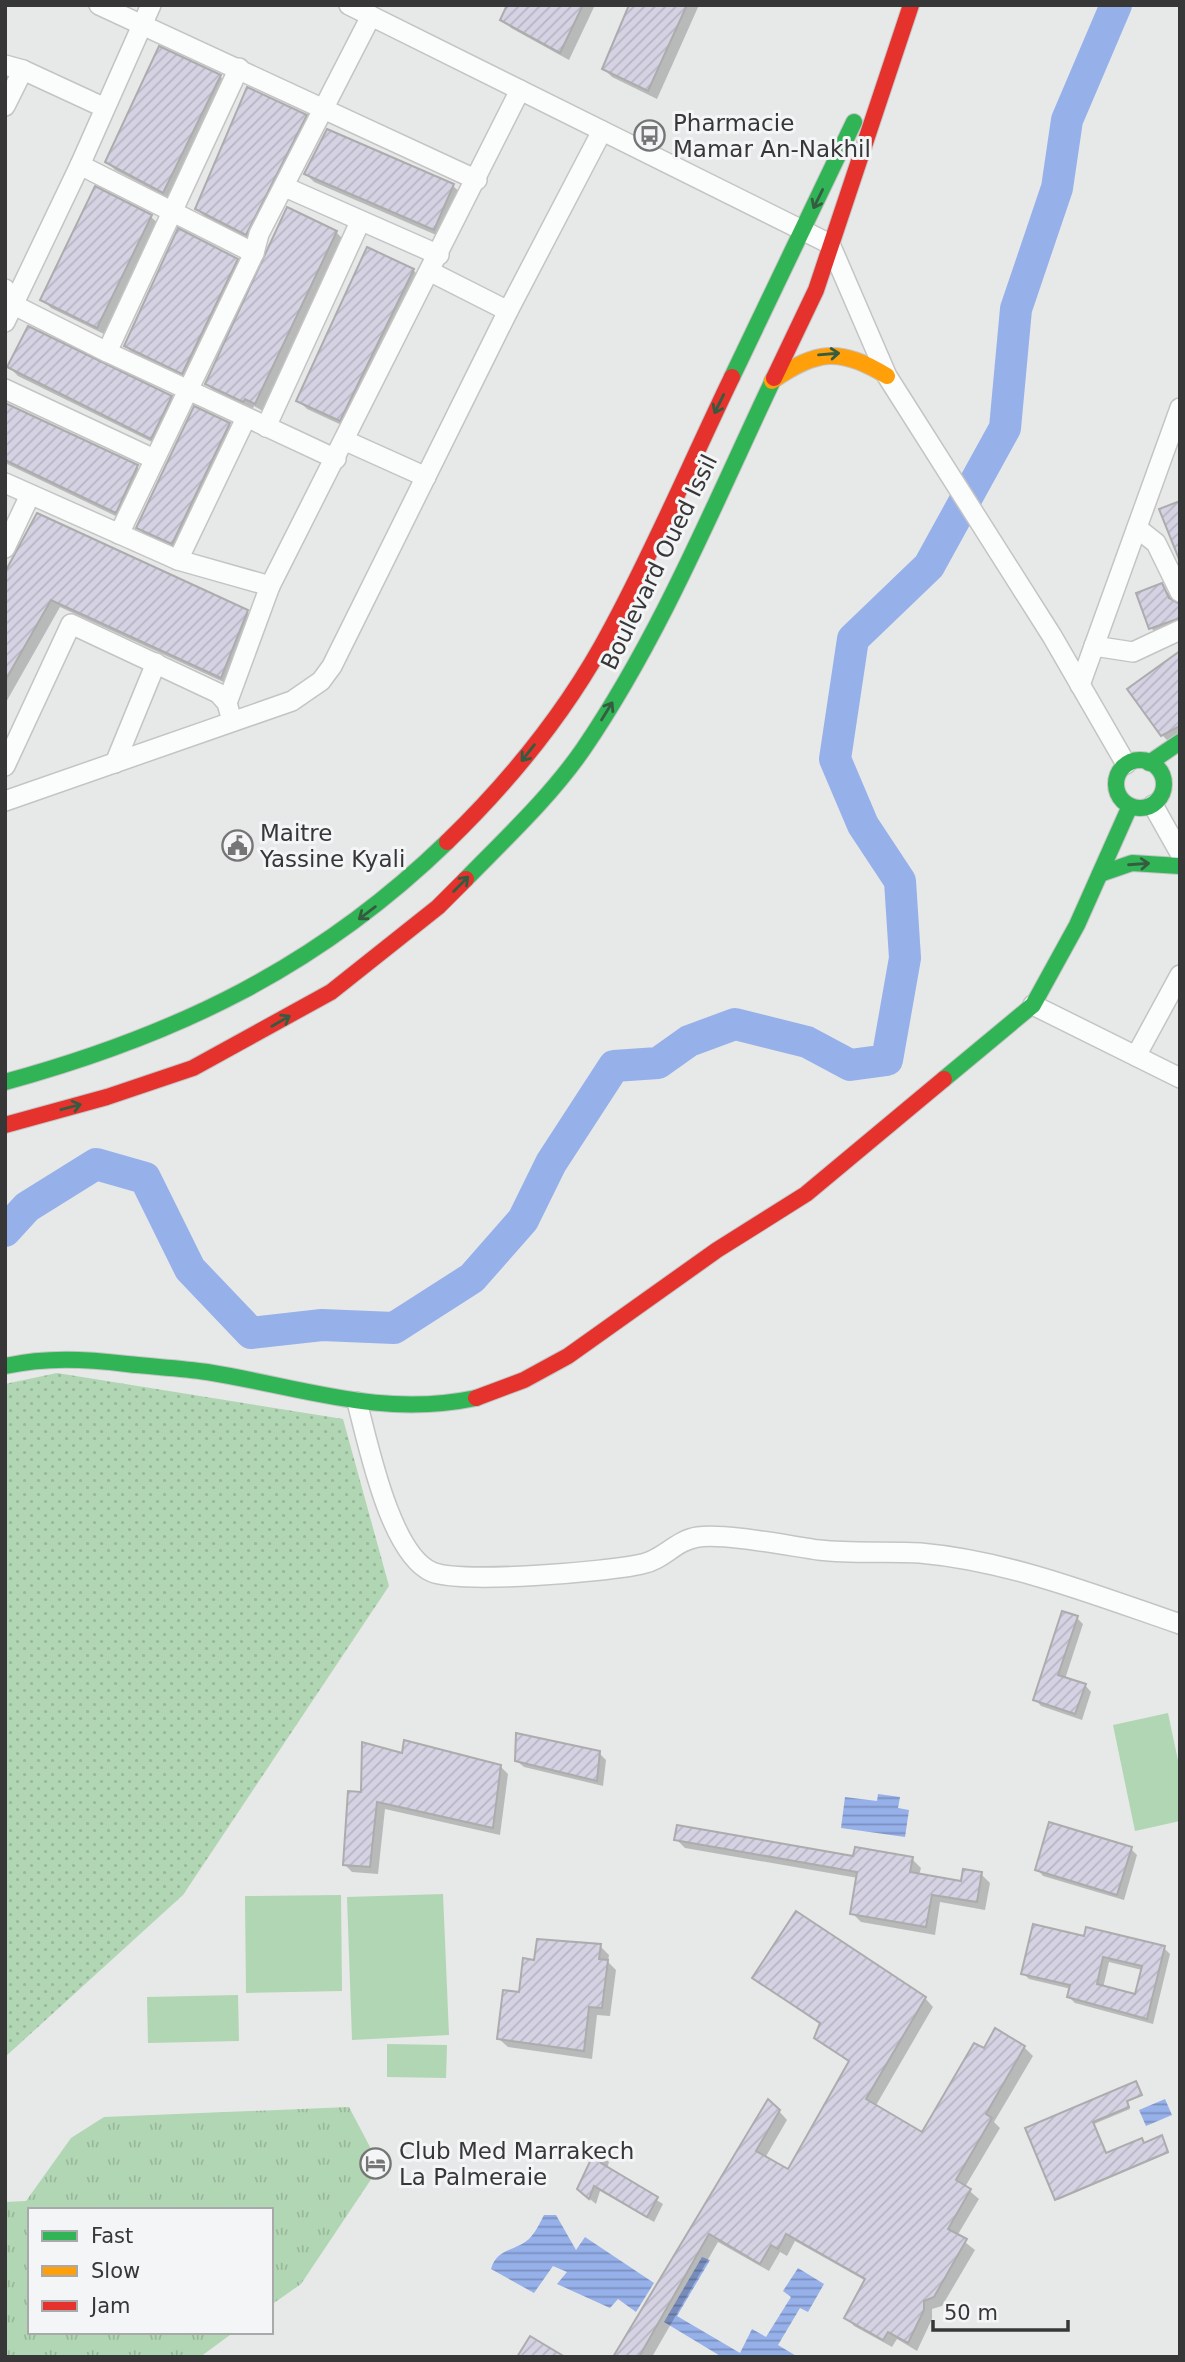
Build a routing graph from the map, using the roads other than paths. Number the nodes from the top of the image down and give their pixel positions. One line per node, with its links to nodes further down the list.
1 (99, 5): 6 (street)
2 (151, 5): 6 (street)
3 (349, 5): 5 (street)
4 (911, 5): 19 (main road, Boulevard Oued Issil, one-way to 19); 20 (main road, Boulevard Oued Issil)
5 (371, 16): 9 (street); 12 (street)
6 (142, 23): 8 (street); 11 (street)
7 (14, 67): 10 (street); 11 (street)
8 (239, 68): 12 (street); 17 (street)
9 (520, 90): 13 (street); 15 (street)
10 (5, 106)
11 (103, 107): 14 (street)
12 (326, 108): 15 (street); 16 (street)
13 (602, 131): 19 (street); 24 (street)
14 (80, 165): 17 (street); 23 (street)
15 (477, 180): 22 (street)
16 (285, 187): 18 (street); 21 (street)
17 (173, 213): 21 (street); 25 (street)
18 (360, 222): 22 (street); 32 (street)
19 (803, 229): 20 (street); 68 (main road, Boulevard Oued Issil, one-way to 68)
20 (830, 244): 26 (street); 27 (main road, Boulevard Oued Issil)
21 (254, 253): 29 (street)
22 (435, 263): 24 (street); 33 (street)
23 (8, 305): 25 (street)
24 (508, 311): 37 (street)
25 (107, 352): 29 (street)
26 (887, 376): 27 (main road, one-way to 26); 49 (street)
27 (772, 381): 69 (main road, Boulevard Oued Issil, one-way to 27)
28 (5, 389): 35 (street)
29 (188, 389): 31 (street); 35 (street)
30 (1180, 408): 34 (street)
31 (246, 418): 32 (street); 43 (street)
32 (266, 427): 36 (street)
33 (346, 441): 36 (street); 37 (street)
34 (1171, 456): 40 (street)
35 (154, 459): 41 (street)
36 (336, 459): 44 (street)
37 (426, 477): 50 (street)
38 (5, 483): 39 (street)
39 (30, 495): 41 (street); 42 (street)
40 (1137, 528): 45 (street); 47 (street)
41 (119, 534): 43 (street)
42 (5, 548)
43 (178, 560): 44 (street)
44 (270, 586): 50 (street)
45 (1180, 592)
46 (1180, 630): 47 (street)
47 (1094, 646): 49 (street)
48 (156, 663): 50 (street); 52 (street); 55 (street)
49 (1080, 685): 54 (street)
50 (230, 712): 52 (street)
51 (1180, 742): 53 (main road)
52 (115, 763): 58 (street)
53 (1149, 763): 54 (main road); 57 (main road)
54 (1126, 764): 60 (main road)
55 (5, 765)
56 (1180, 774): 57 (main road)
57 (1164, 784): 59 (main road)
58 (5, 802)
59 (1153, 805): 60 (main road); 61 (street)
60 (1130, 806): 63 (main road)
61 (1180, 853)
62 (1180, 866): 63 (main road, one-way to 62)
63 (1100, 874): 65 (main road)
64 (1180, 975): 66 (street)
65 (1033, 1005): 66 (street); 71 (main road)
66 (1136, 1056): 67 (street)
67 (1180, 1079)
68 (5, 1082)
69 (5, 1125)
70 (5, 1366): 71 (main road)
71 (356, 1402): 72 (street)
72 (1180, 1624)

